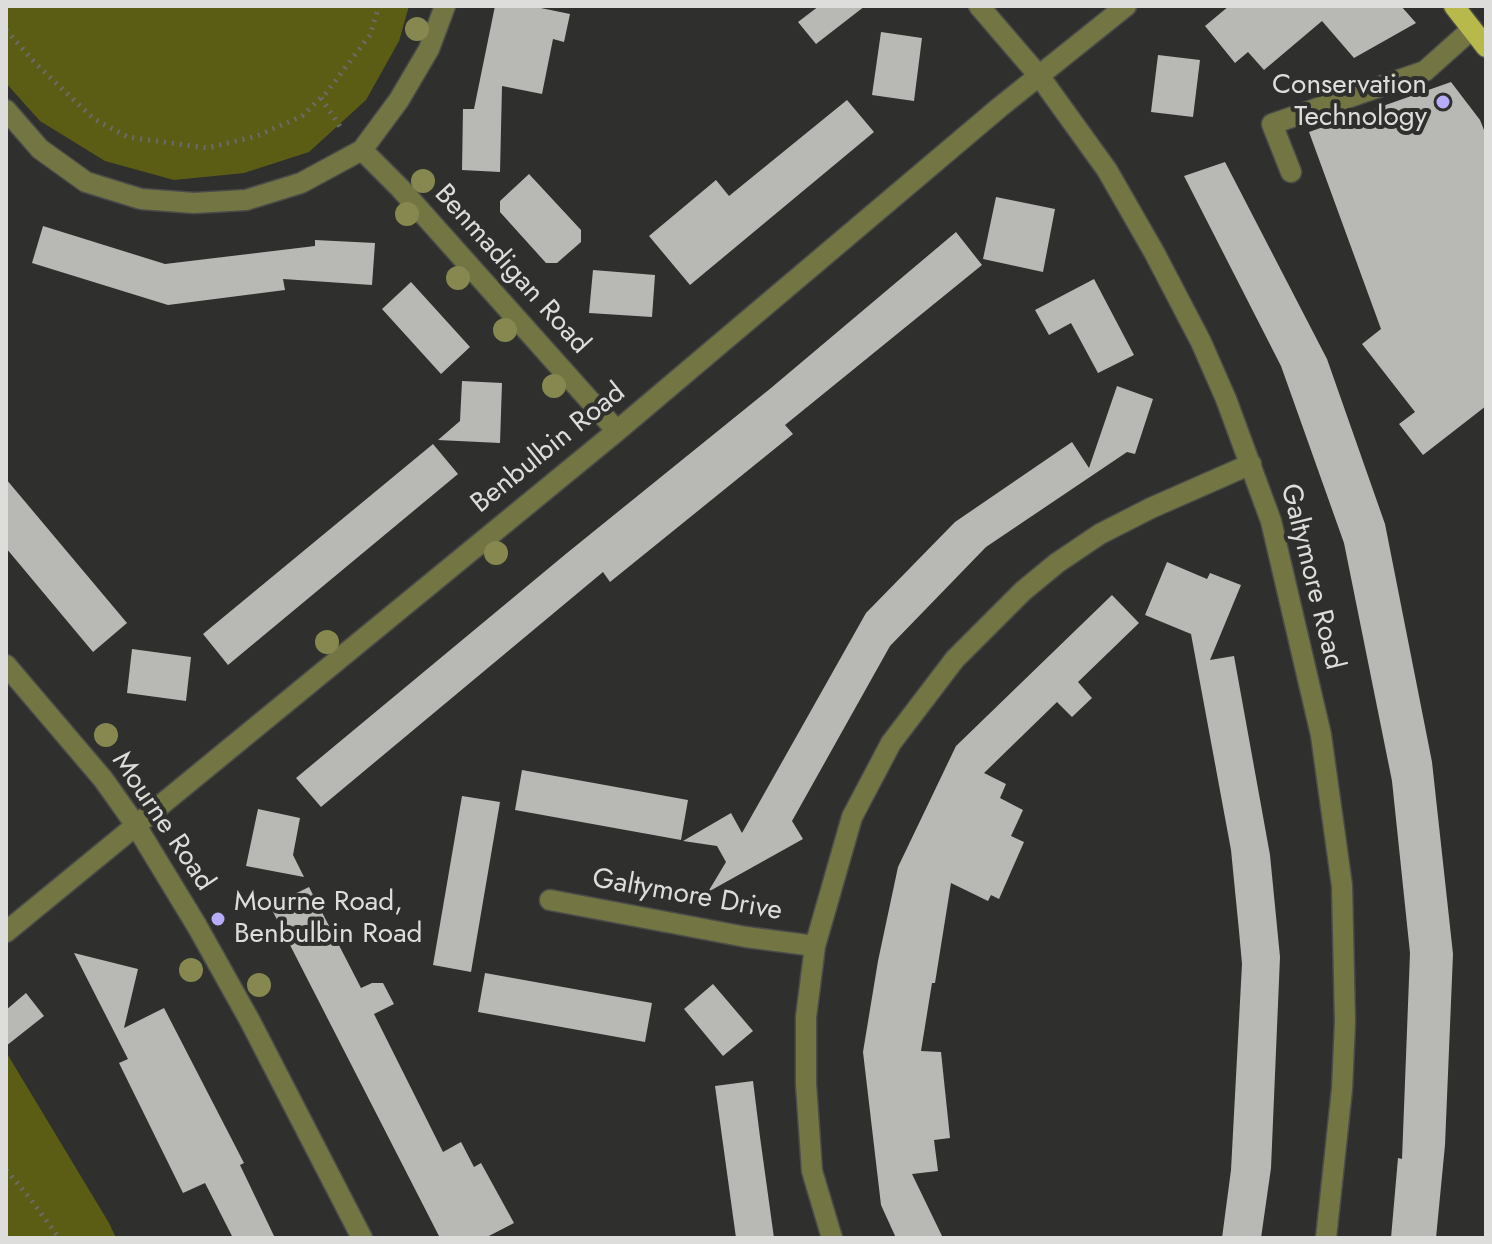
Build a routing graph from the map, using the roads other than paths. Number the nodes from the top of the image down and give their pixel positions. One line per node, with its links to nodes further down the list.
1 (445, 6): 9 (street)
2 (979, 6): 7 (street, Galtymore Road)
3 (1126, 6): 7 (street, Benbulbin Road)
4 (1454, 6): 5 (main road)
5 (1472, 29): 6 (main road); 10 (street)
6 (1486, 47)
7 (1040, 77): 11 (street, Benbulbin Road); 12 (street, Galtymore Road)
8 (6, 110): 9 (street)
9 (362, 150): 11 (street, Benmadigan Road)
10 (1291, 172)
11 (617, 431): 14 (street, Benbulbin Road)
12 (1251, 464): 17 (street, Galtymore Drive); 20 (street, Galtymore Road)
13 (6, 665): 14 (street, Mourne Road)
14 (135, 824): 16 (street, Benbulbin Road); 18 (street, Mourne Road)
15 (550, 900): 17 (street, Galtymore Drive)
16 (6, 932)
17 (815, 946): 19 (street, Galtymore Drive)
18 (362, 1238)
19 (832, 1238)
20 (1326, 1238)

